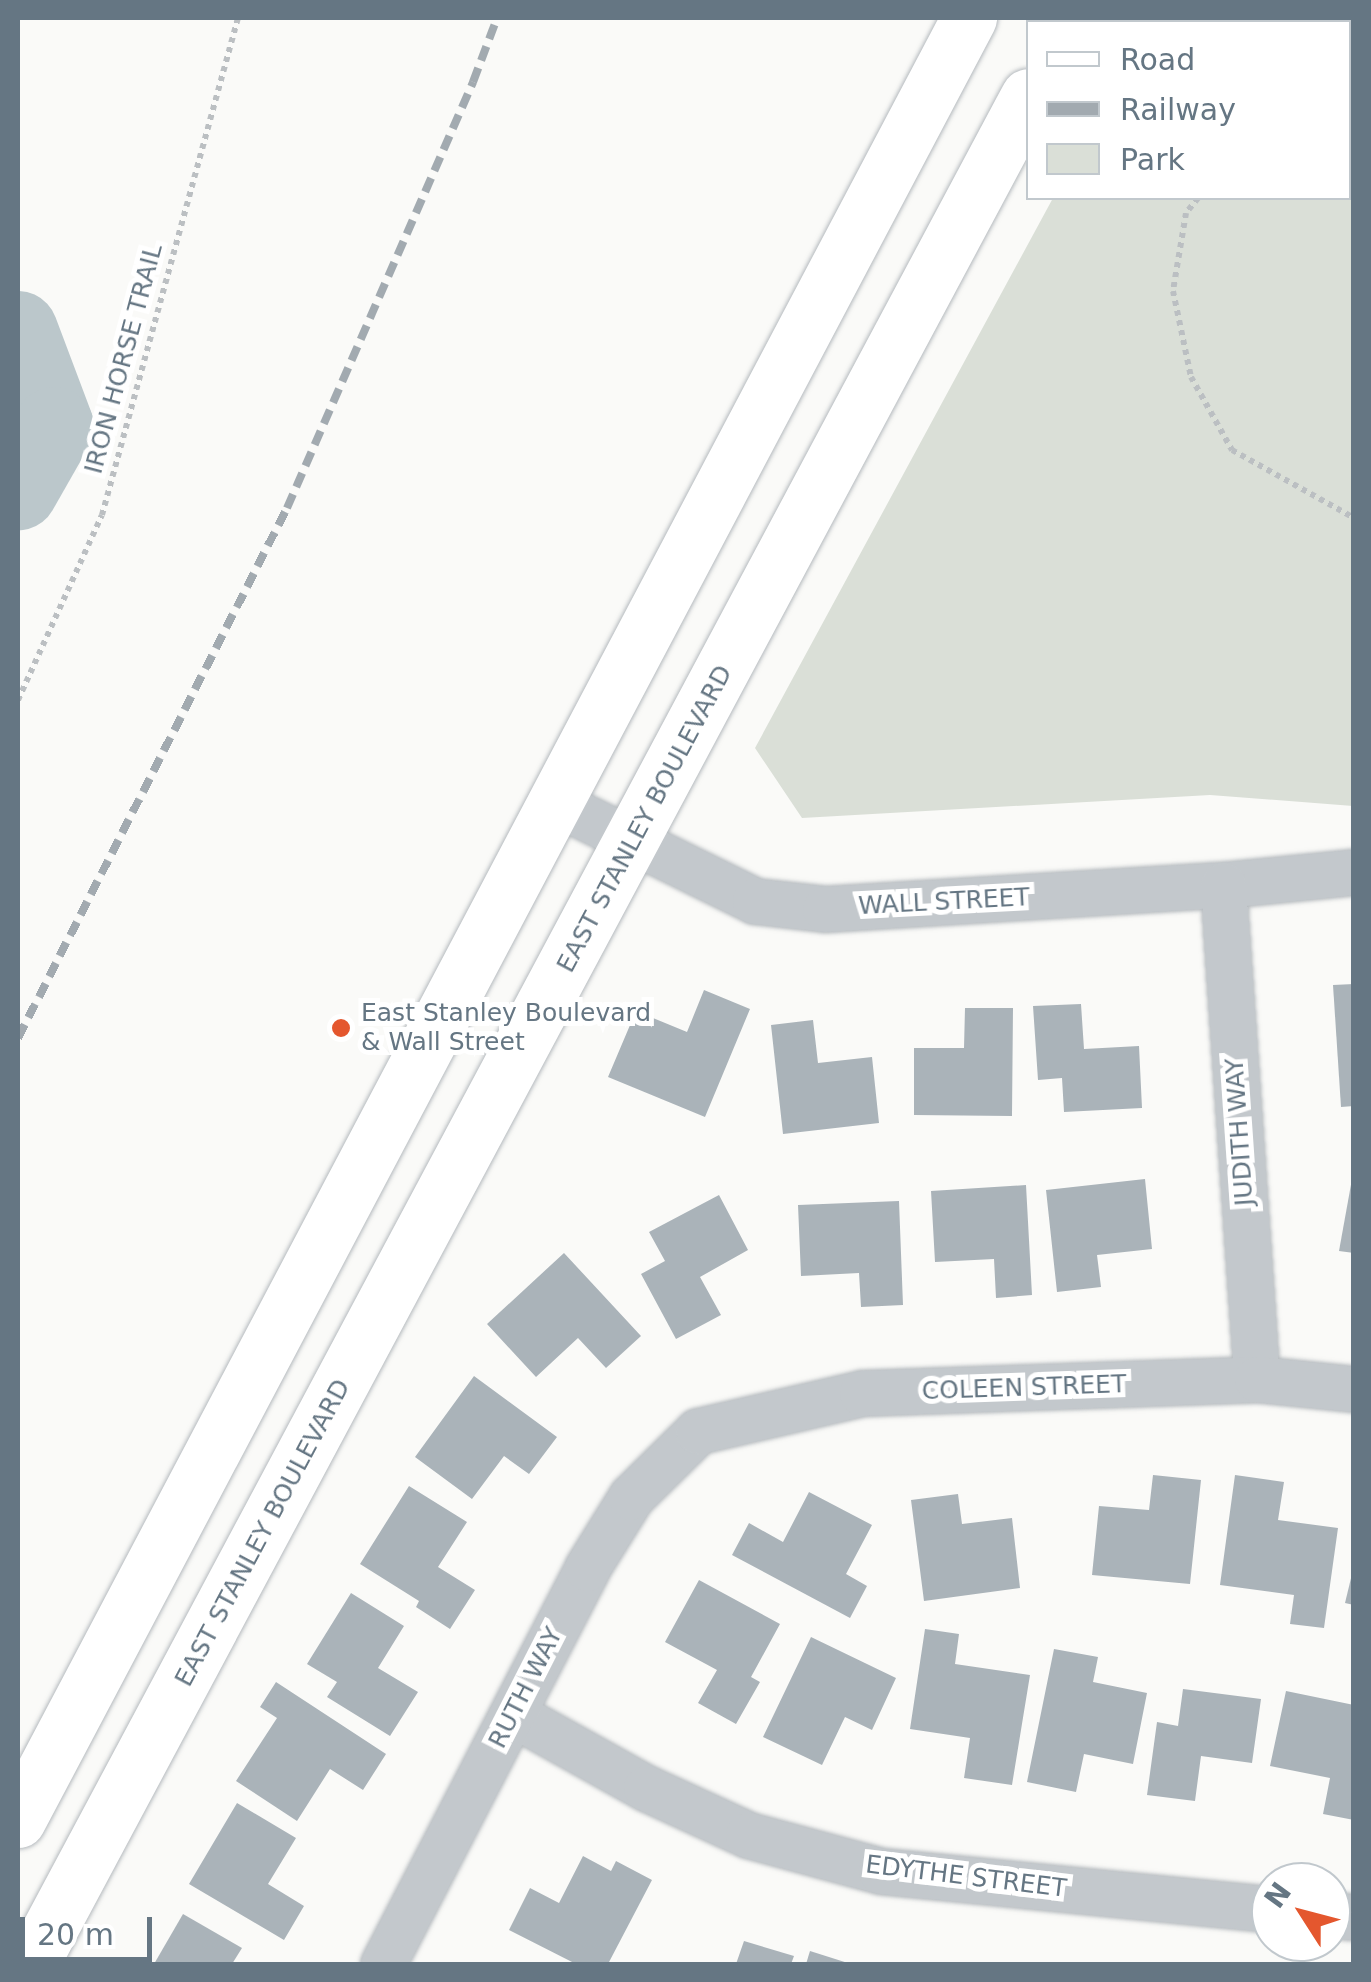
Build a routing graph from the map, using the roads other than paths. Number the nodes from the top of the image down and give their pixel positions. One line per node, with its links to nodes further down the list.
1 (969, 18): 3 (main road)
2 (1026, 100): 4 (main road, EAST STANLEY BOULEVARD)
3 (558, 804): 4 (street, WALL STREET); 11 (main road)
4 (632, 844): 6 (street, WALL STREET); 13 (main road, EAST STANLEY BOULEVARD)
5 (1354, 872): 6 (street, WALL STREET)
6 (1223, 885): 7 (street, JUDITH WAY)
7 (1257, 1379): 8 (street, COLEEN STREET); 9 (street, COLEEN STREET)
8 (1354, 1389)
9 (698, 1431): 10 (street, RUTH WAY)
10 (513, 1714): 12 (street, EDYTHE STREET); 14 (street, RUTH WAY)
11 (18, 1820)
12 (1251, 1907)
13 (31, 1964)
14 (383, 1964)

